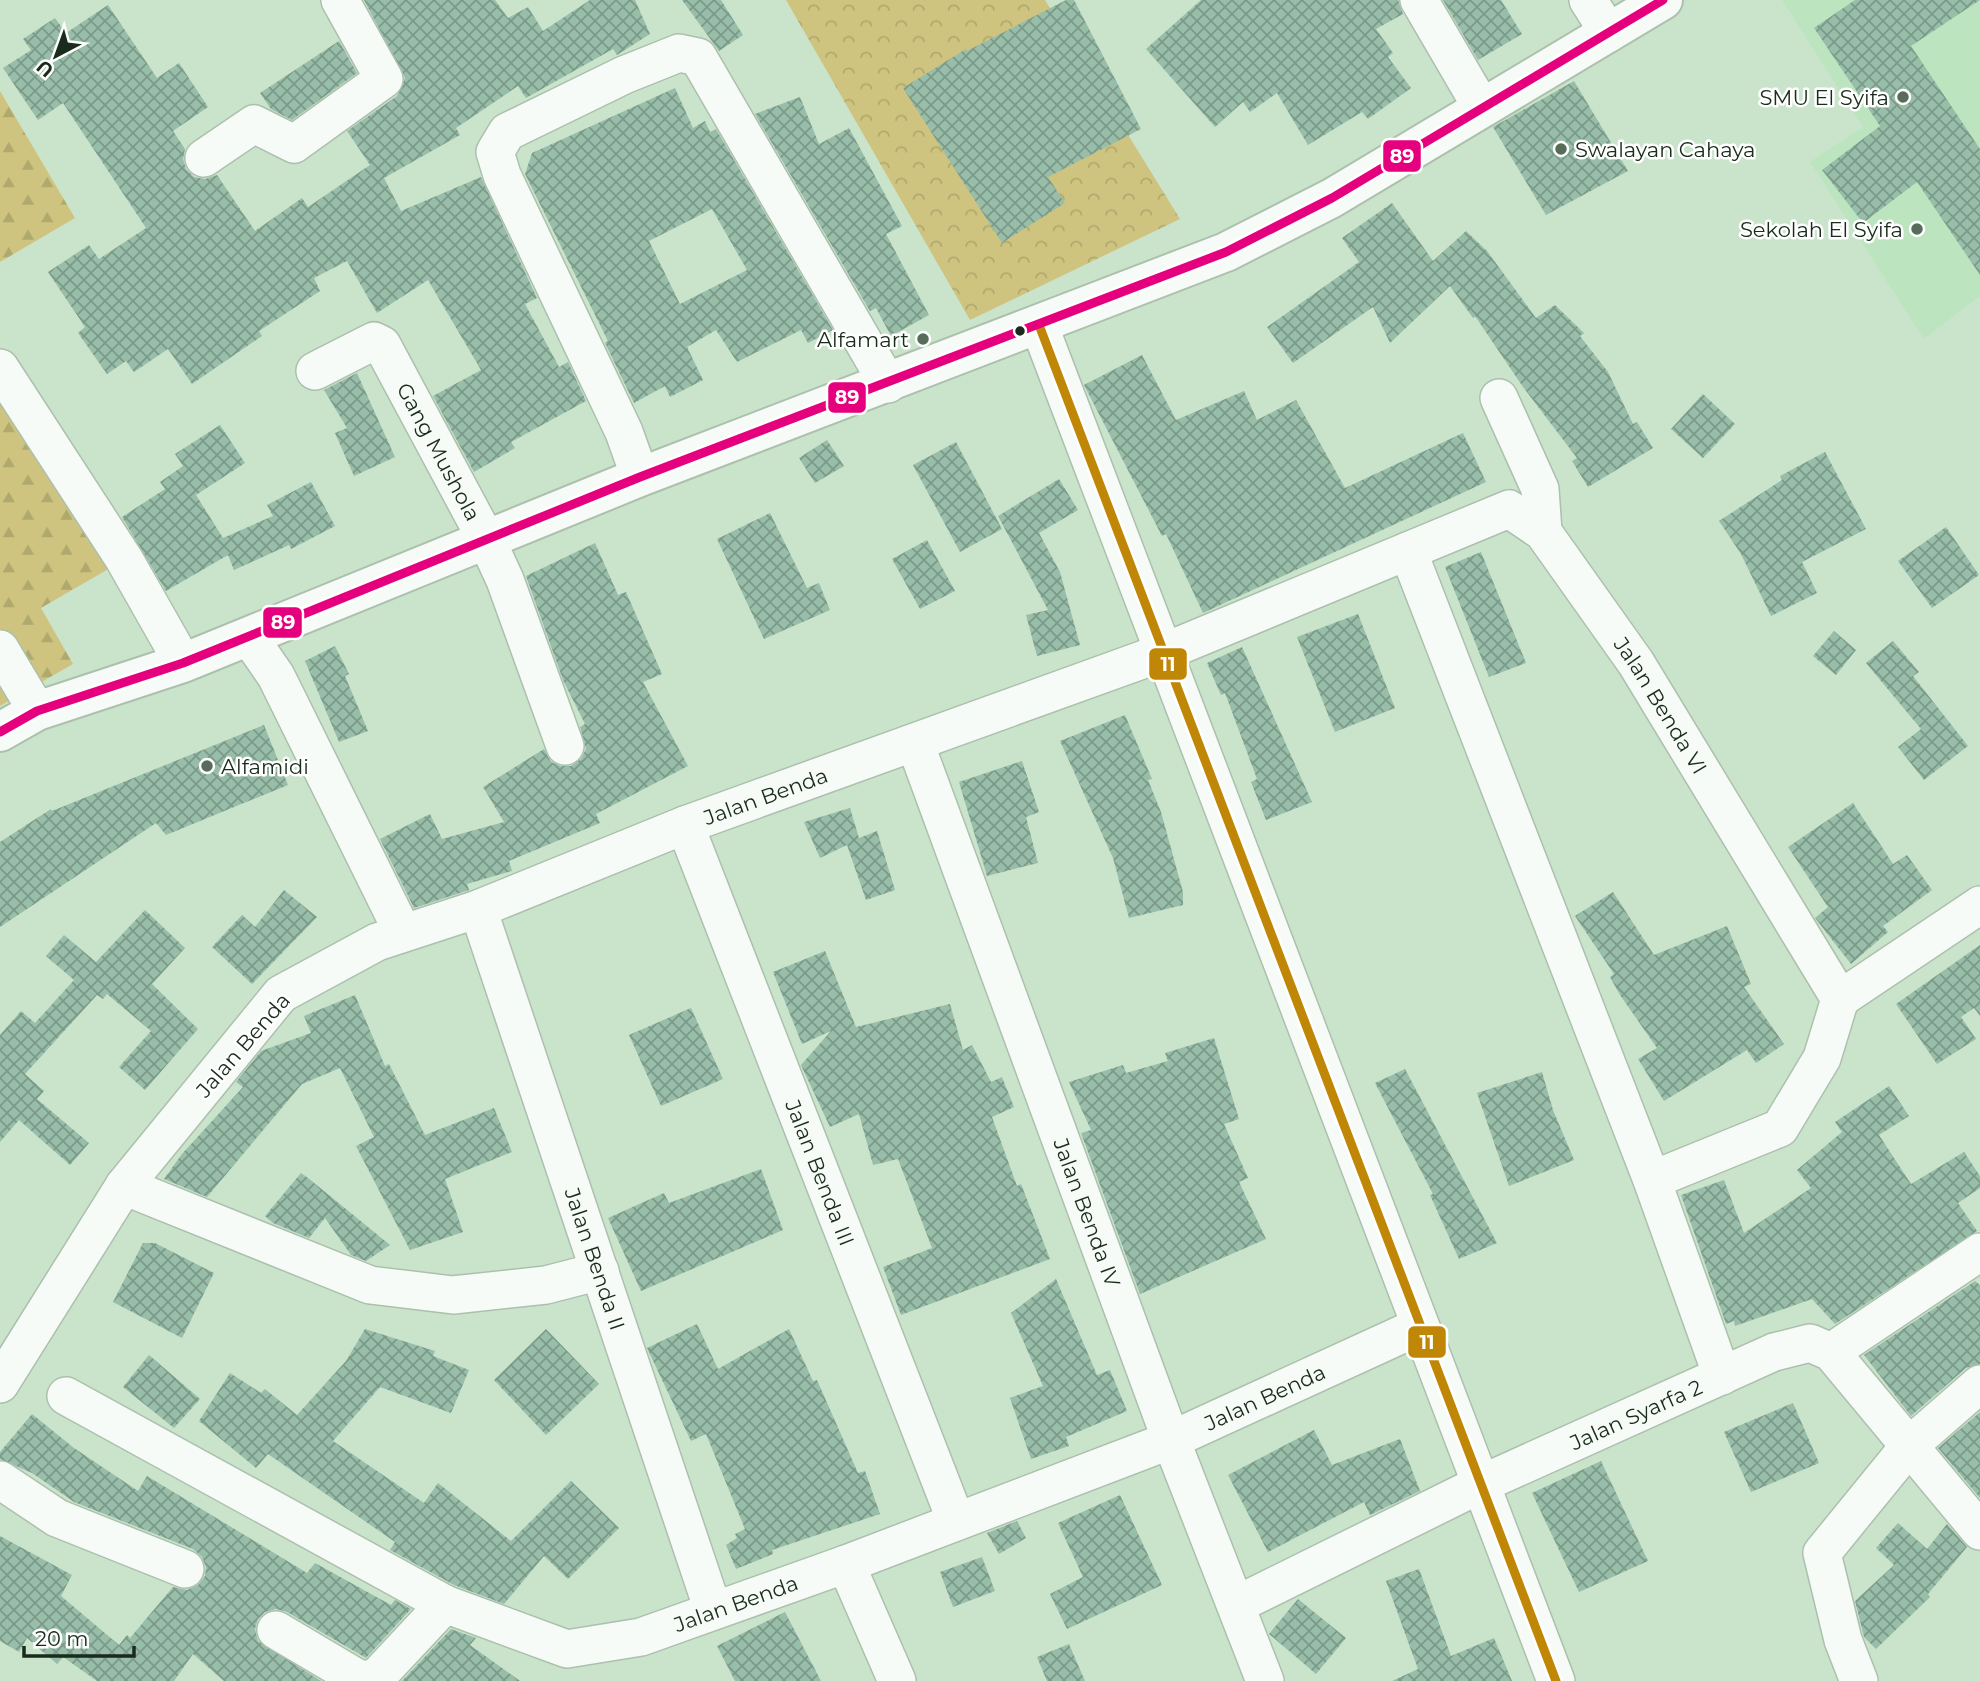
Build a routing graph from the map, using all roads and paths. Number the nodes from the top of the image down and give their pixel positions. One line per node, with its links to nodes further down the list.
1 (340, 0): 7 (street)
2 (1419, 0): 6 (street)
3 (1588, 0): 5 (street)
4 (1662, 0): 5 (main road)
5 (1609, 33): 6 (main road)
6 (1482, 108): 8 (main road)
7 (204, 158)
8 (1039, 325): 11 (main road); 19 (street)
9 (0, 368): 20 (street)
10 (315, 371): 15 (street, Gang Mushola)
11 (888, 384): 13 (main road); 13 (street)
12 (1499, 397): 14 (street)
13 (640, 477): 15 (main road)
14 (1543, 532): 16 (street, Jalan Benda VI); 29 (street, Jalan Benda VI)
15 (487, 541): 17 (main road); 24 (street, Gang Mushola)
16 (1408, 551): 19 (street, Jalan Benda VI); 30 (street)
17 (249, 637): 20 (main road); 28 (street)
18 (0, 649): 21 (street)
19 (1164, 652): 23 (street, Jalan Benda); 34 (street)
20 (183, 663): 21 (main road)
21 (37, 711): 22 (main road)
22 (0, 732)
23 (915, 743): 25 (street, Jalan Benda); 40 (street, Jalan Benda IV)
24 (565, 746)
25 (685, 825): 27 (street, Jalan Benda); 44 (street, Jalan Benda III)
26 (1980, 905): 29 (street)
27 (478, 909): 28 (street, Jalan Benda); 33 (street, Jalan Benda II)
28 (403, 933): 31 (street, Jalan Benda)
29 (1840, 999): 30 (street)
30 (1652, 1180): 37 (street)
31 (124, 1186): 33 (street); 36 (street, Jalan Benda)
32 (1980, 1252): 35 (street)
33 (600, 1271): 50 (street, Jalan Benda II)
34 (1420, 1326): 40 (street, Jalan Benda); 43 (street)
35 (1831, 1352): 37 (street, Jalan Syarfa 2); 41 (street)
36 (5, 1375)
37 (1723, 1376): 43 (street, Jalan Syarfa 2)
38 (1980, 1384): 41 (street)
39 (66, 1395): 48 (street, Jalan Benda)
40 (1171, 1440): 44 (street, Jalan Benda); 49 (street, Jalan Benda IV)
41 (1910, 1445): 45 (street); 55 (street)
42 (0, 1480): 47 (street)
43 (1481, 1485): 49 (street, Jalan Syarfa 2); 54 (street)
44 (956, 1521): 46 (street, Jalan Benda)
45 (1980, 1531)
46 (846, 1564): 50 (street, Jalan Benda); 52 (street)
47 (185, 1569)
48 (445, 1604): 50 (street, Jalan Benda); 51 (street)
49 (1236, 1605): 53 (street, Jalan Benda IV)
50 (713, 1610)
51 (276, 1630)
52 (897, 1681)
53 (1265, 1681)
54 (1556, 1681)
55 (1859, 1681)

